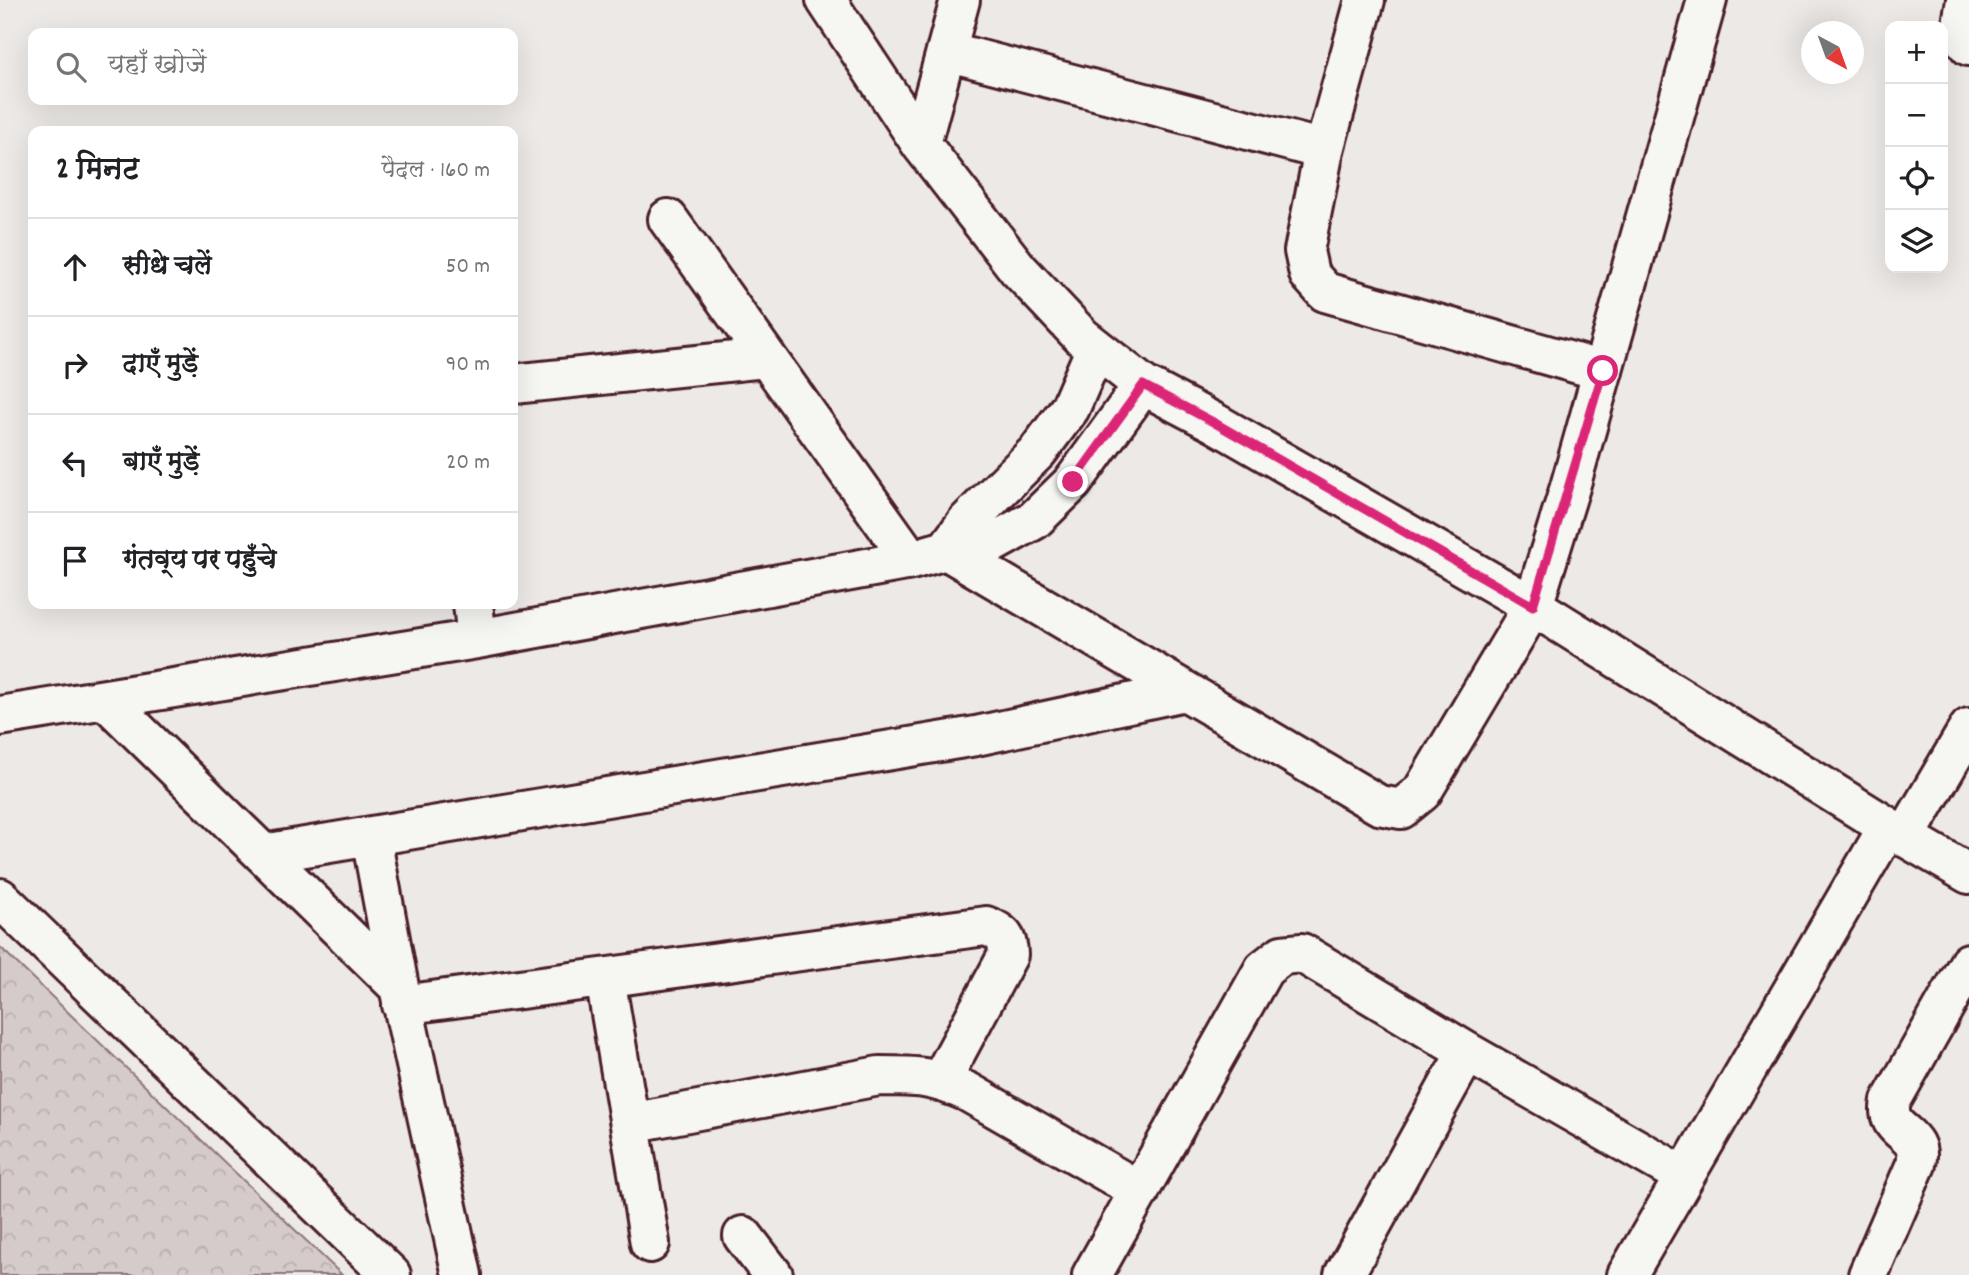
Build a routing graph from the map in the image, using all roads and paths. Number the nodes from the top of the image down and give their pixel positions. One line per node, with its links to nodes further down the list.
1 (826, 0): 8 (street)
2 (960, 0): 7 (street)
3 (1365, 0): 9 (street)
4 (1707, 0): 13 (street)
5 (1966, 0): 6 (street)
6 (1969, 46)
7 (946, 51): 8 (street); 9 (street)
8 (921, 144): 11 (street)
9 (1324, 150): 13 (street)
10 (668, 219): 12 (street)
11 (1096, 348): 15 (street); 16 (street)
12 (765, 358): 14 (street); 18 (street)
13 (1603, 371): 19 (street)
14 (518, 383)
15 (1143, 385): 17 (street); 19 (street)
16 (1070, 408): 17 (street); 18 (street)
17 (1104, 437): 18 (street)
18 (929, 555): 20 (street); 21 (street)
19 (1533, 606): 21 (street); 25 (street)
20 (475, 621): 22 (street)
21 (1185, 691): 26 (street)
22 (105, 699): 23 (street); 27 (street)
23 (0, 716)
24 (1969, 728): 25 (street)
25 (1896, 832): 28 (street); 36 (street)
26 (371, 837): 27 (street); 32 (street)
27 (263, 854): 32 (street)
28 (1969, 874)
29 (0, 898): 41 (street)
30 (1969, 963): 46 (street)
31 (606, 978): 32 (street); 34 (street); 35 (street)
32 (400, 996): 42 (street)
33 (1467, 1052): 36 (street); 37 (street); 45 (street)
34 (941, 1080): 35 (street); 37 (street)
35 (630, 1123): 39 (street)
36 (1684, 1176): 40 (street)
37 (1140, 1191): 44 (street)
38 (743, 1237): 43 (street)
39 (650, 1243)
40 (1631, 1274)
41 (391, 1275)
42 (462, 1275)
43 (773, 1275)
44 (1092, 1275)
45 (1344, 1275)
46 (1868, 1275)

